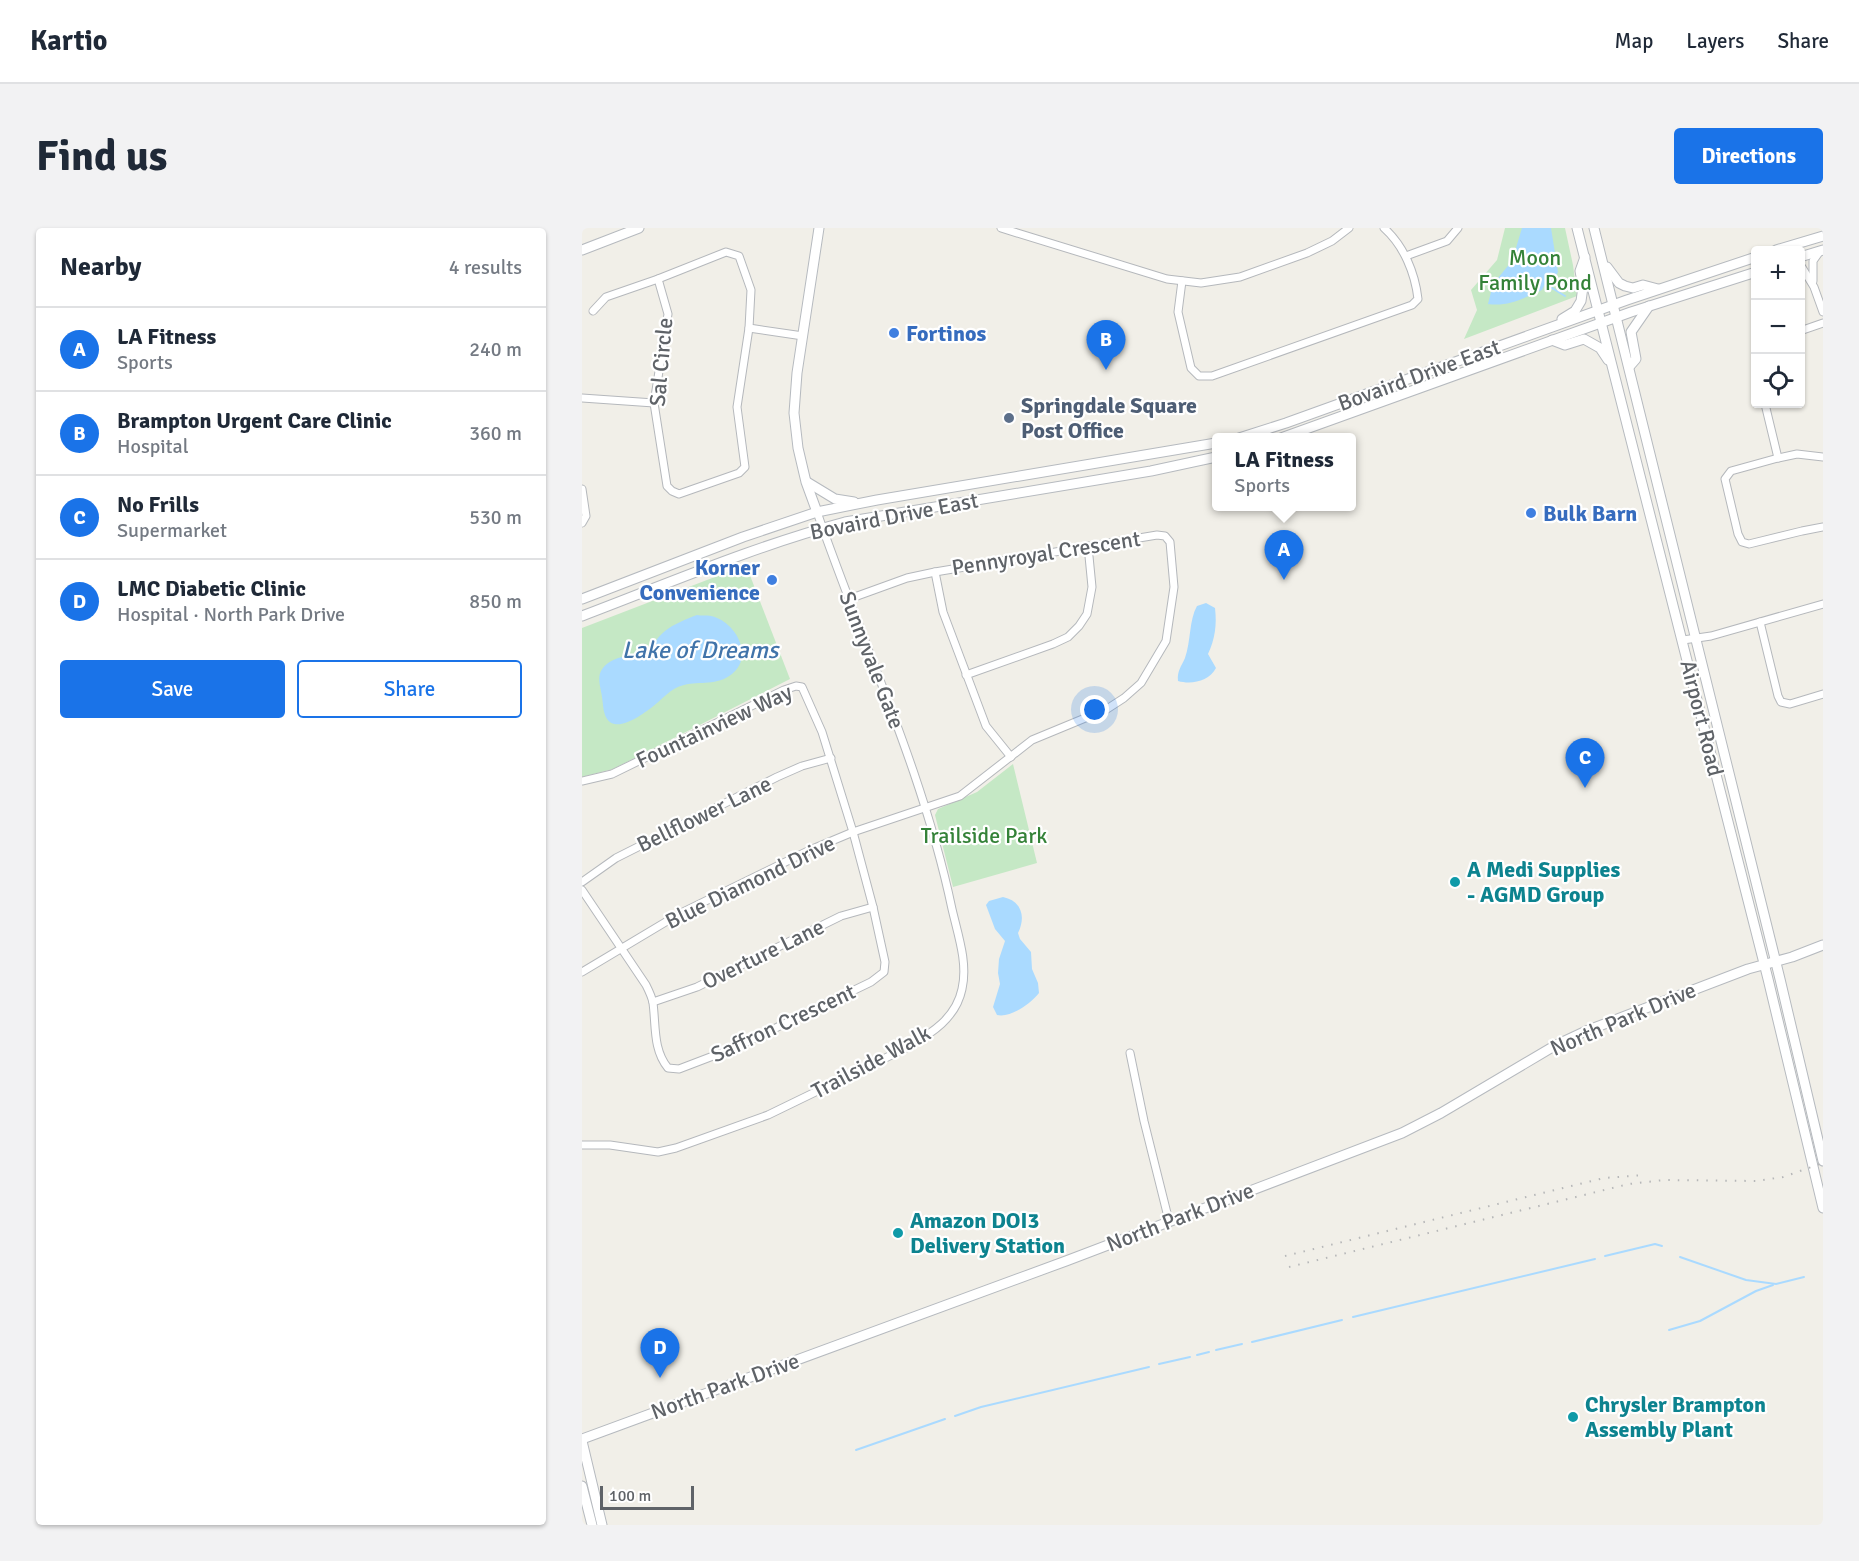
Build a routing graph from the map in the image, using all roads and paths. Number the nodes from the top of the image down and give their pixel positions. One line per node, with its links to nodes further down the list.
1 (639, 228): 11 (main road)
2 (819, 228): 35 (main road)
3 (1001, 228): 21 (street)
4 (1349, 228): 21 (street)
5 (1384, 228): 14 (street)
6 (1458, 228): 14 (street)
7 (1578, 228): 15 (main road, Airport Road)
8 (1594, 228): 16 (main road, Airport Road)
9 (1823, 236): 10 (main road)
10 (1789, 246)
11 (582, 250)
12 (1822, 250): 13 (main road); 22 (street)
13 (1805, 255)
14 (1406, 256): 21 (street)
15 (1585, 257): 26 (main road, Airport Road); 33 (main road)
16 (1601, 257): 23 (main road); 24 (main road, Airport Road)
17 (1751, 258): 23 (main road, Bovaird Drive East)
18 (1805, 272): 22 (street)
19 (1751, 273): 25 (main road, Bovaird Drive East)
20 (658, 279): 27 (street); 32 (street, Sal Circle); 40 (street, Sal Circle)
21 (1182, 281)
22 (1814, 287): 28 (street)
23 (1658, 289): 24 (main road, Bovaird Drive East)
24 (1613, 305): 26 (main road, Bovaird Drive East); 29 (main road, Airport Road)
25 (1650, 305): 29 (main road, Bovaird Drive East); 37 (main road)
26 (1599, 310): 30 (main road, Airport Road); 33 (main road, Bovaird Drive East)
27 (593, 311)
28 (1823, 312)
29 (1617, 317): 30 (main road, Bovaird Drive East); 37 (main road, Airport Road)
30 (1602, 322): 36 (main road, Bovaird Drive East); 38 (main road, Airport Road)
31 (1823, 323): 34 (street)
32 (748, 328): 35 (street); 40 (street, Sal Circle)
33 (1548, 328): 42 (main road, Bovaird Drive East)
34 (1805, 329)
35 (803, 336): 50 (main road)
36 (1552, 340): 38 (main road); 43 (main road, Bovaird Drive East)
37 (1629, 367): 64 (main road, Airport Road)
38 (1613, 368): 65 (main road, Airport Road)
39 (582, 398): 40 (street)
40 (654, 403)
41 (1766, 408): 48 (street)
42 (1255, 433)
43 (1295, 433)
44 (1212, 444): 45 (main road, Bovaird Drive East)
45 (1156, 454): 49 (main road); 52 (main road, Bovaird Drive East)
46 (1823, 457): 48 (street)
47 (1212, 458): 49 (main road, Bovaird Drive East)
48 (1778, 458): 55 (street)
49 (1151, 471): 56 (main road, Bovaird Drive East)
50 (806, 482): 52 (main road); 53 (main road)
51 (582, 489): 54 (street)
52 (863, 503): 53 (main road, Bovaird Drive East)
53 (817, 512): 56 (street, Sunnyvale Gate); 59 (main road, Bovaird Drive East)
54 (582, 523)
55 (1823, 527)
56 (823, 528): 60 (street, Sunnyvale Gate); 62 (main road, Bovaird Drive East)
57 (1088, 546): 58 (street, Pennyroyal Crescent); 66 (street); 68 (street, Pennyroyal Crescent)
58 (935, 572): 60 (street, Pennyroyal Crescent); 66 (street)
59 (582, 599)
60 (849, 599): 71 (street, Sunnyvale Gate)
61 (1823, 604): 63 (street)
62 (582, 616)
63 (1760, 622): 64 (street); 67 (street)
64 (1695, 638): 65 (street); 78 (main road, Airport Road)
65 (1683, 640): 79 (main road, Airport Road)
66 (966, 675): 68 (street)
67 (1823, 694)
68 (1011, 757): 71 (street, Pennyroyal Crescent)
69 (831, 758): 70 (street, Fountainview Way); 72 (street, Fountainview Way); 73 (street, Bellflower Lane)
70 (582, 781)
71 (926, 807): 72 (street, Blue Diamond Drive); 83 (street, Trailside Walk)
72 (853, 832): 75 (street, Saffron Crescent); 77 (street, Blue Diamond Drive)
73 (582, 882)
74 (582, 890): 77 (street, Saffron Crescent)
75 (873, 907): 81 (street, Overture Lane); 81 (street, Saffron Crescent)
76 (1823, 945): 78 (main road, North Park Drive)
77 (622, 948): 80 (street, Blue Diamond Drive); 81 (street, Saffron Crescent)
78 (1776, 961): 79 (main road, North Park Drive); 84 (main road, Airport Road)
79 (1764, 964): 85 (main road, Airport Road); 86 (main road, North Park Drive)
80 (582, 972)
81 (652, 1002)
82 (1130, 1053): 86 (street)
83 (582, 1145)
84 (1823, 1161)
85 (1823, 1208)
86 (1169, 1221): 87 (main road, North Park Drive)
87 (582, 1440): 90 (main road)
88 (582, 1486): 89 (main road)
89 (592, 1525)
90 (602, 1525)

